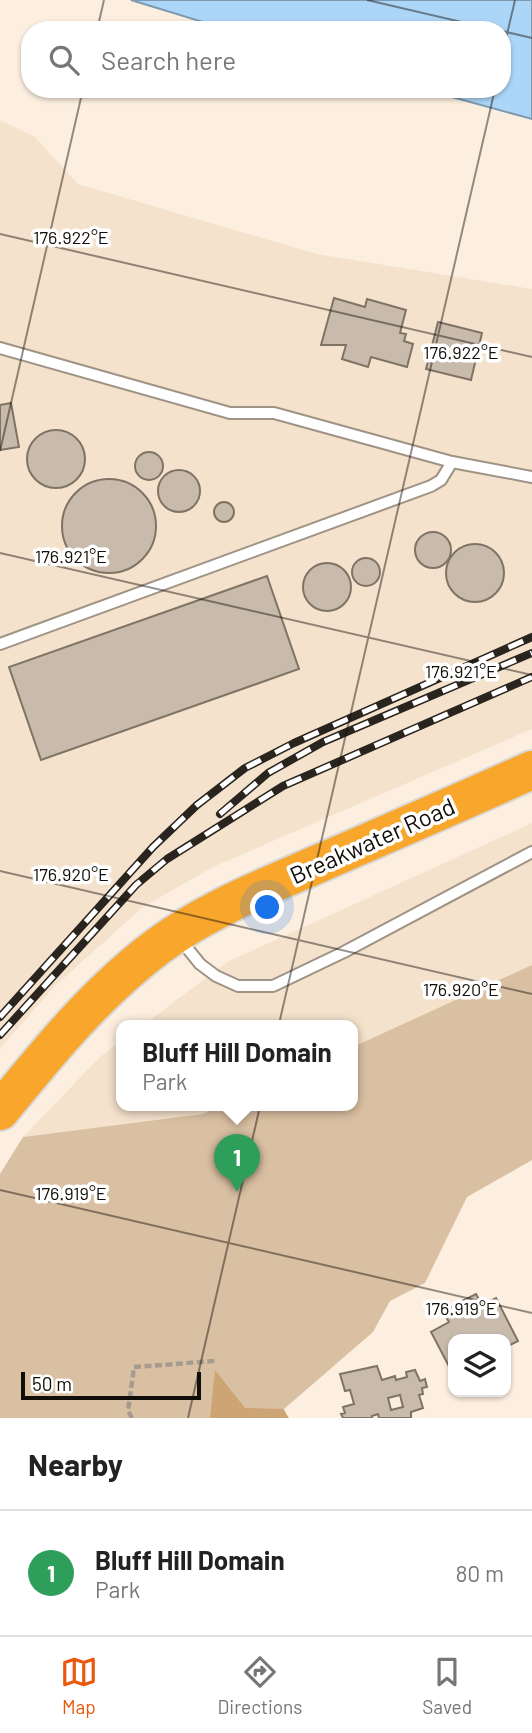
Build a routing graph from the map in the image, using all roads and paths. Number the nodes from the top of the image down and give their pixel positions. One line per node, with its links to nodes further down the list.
1 (0, 348): 2 (lane)
2 (452, 462): 3 (lane); 4 (lane)
3 (532, 477)
4 (0, 644)
5 (532, 770): 7 (highway, Breakwater Road)
6 (532, 852): 7 (lane)
7 (176, 934): 8 (highway, Breakwater Road)
8 (0, 1111)
9 (215, 1361): 10 (path)
10 (128, 1411): 11 (path); 12 (path)
11 (126, 1418)
12 (132, 1418)

